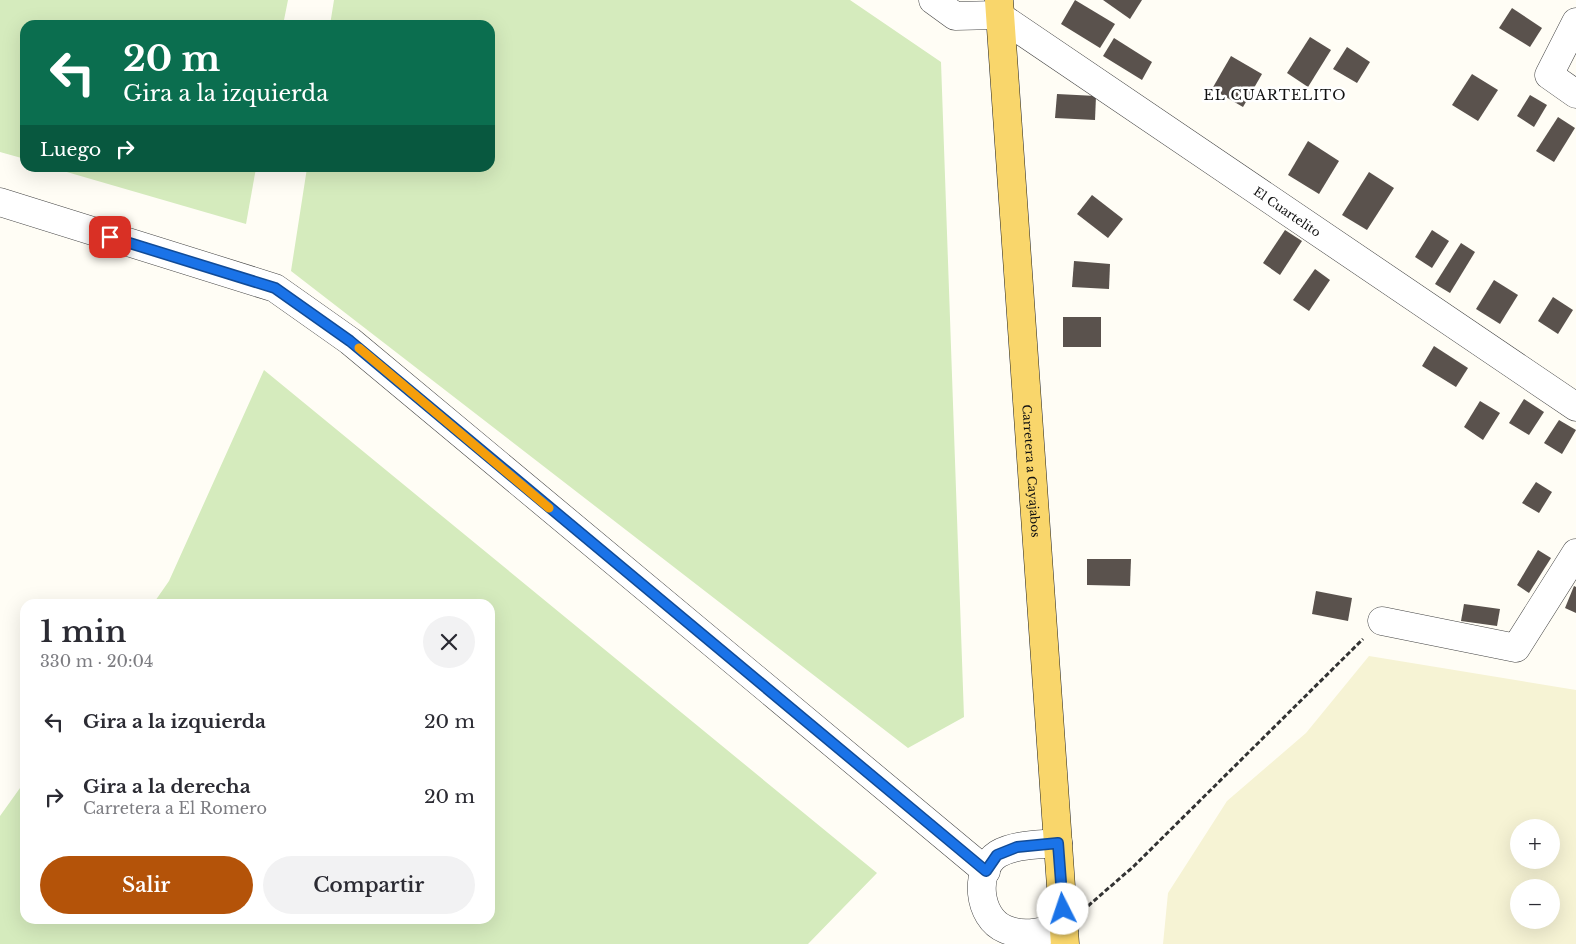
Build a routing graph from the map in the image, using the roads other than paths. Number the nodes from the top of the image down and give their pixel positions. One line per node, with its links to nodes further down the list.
1 (932, 0): 2 (street)
2 (999, 8): 6 (street, El Cuartelito); 9 (main road, Carretera a Cayajabos)
3 (1576, 22): 4 (street)
4 (1576, 94)
5 (0, 202): 10 (street)
6 (1576, 408)
7 (1576, 553): 8 (street)
8 (1382, 620)
9 (1058, 843): 10 (street); 11 (main road, Carretera a Cayajabos)
10 (986, 871): 11 (street)
11 (1064, 935)

